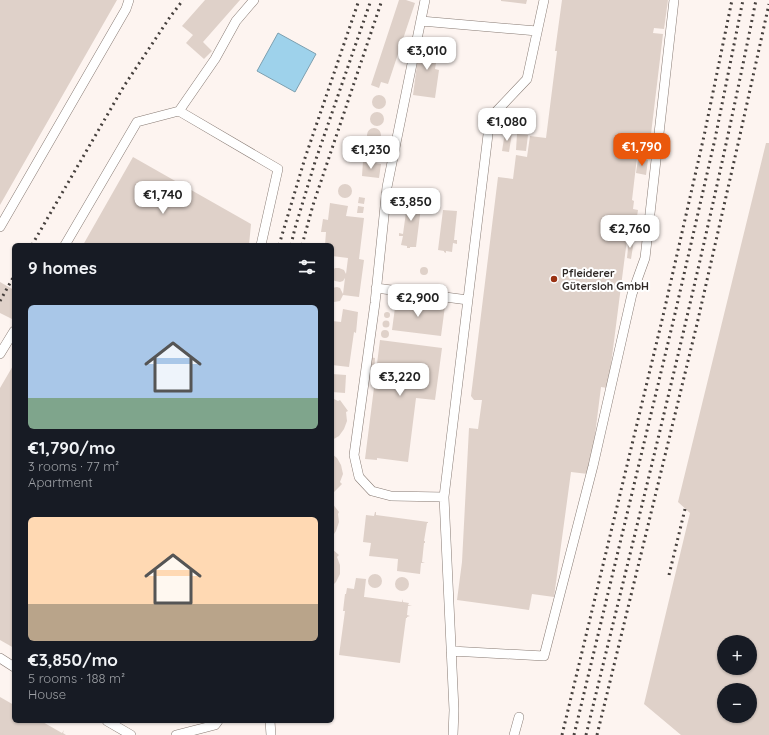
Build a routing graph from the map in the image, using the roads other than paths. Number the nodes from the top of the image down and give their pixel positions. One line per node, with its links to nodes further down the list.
1 (129, 0): 9 (lane)
2 (254, 0): 8 (lane)
3 (425, 0): 6 (lane)
4 (544, 0): 7 (lane)
5 (674, 0): 17 (lane)
6 (420, 21): 7 (lane); 12 (lane)
7 (538, 31): 13 (lane)
8 (179, 111): 10 (lane); 11 (lane)
9 (0, 227)
10 (66, 243)
11 (261, 243)
12 (376, 288): 13 (lane); 16 (lane)
13 (468, 300): 16 (lane)
14 (12, 334): 15 (lane)
15 (0, 354)
16 (444, 497): 17 (lane)
17 (451, 651): 27 (lane)
18 (0, 658): 19 (lane)
19 (12, 665)
20 (519, 716): 28 (lane)
21 (110, 723): 24 (lane)
22 (216, 723): 25 (lane)
23 (270, 723): 26 (lane)
24 (131, 735)
25 (176, 735)
26 (271, 735)
27 (453, 735)
28 (514, 735)

